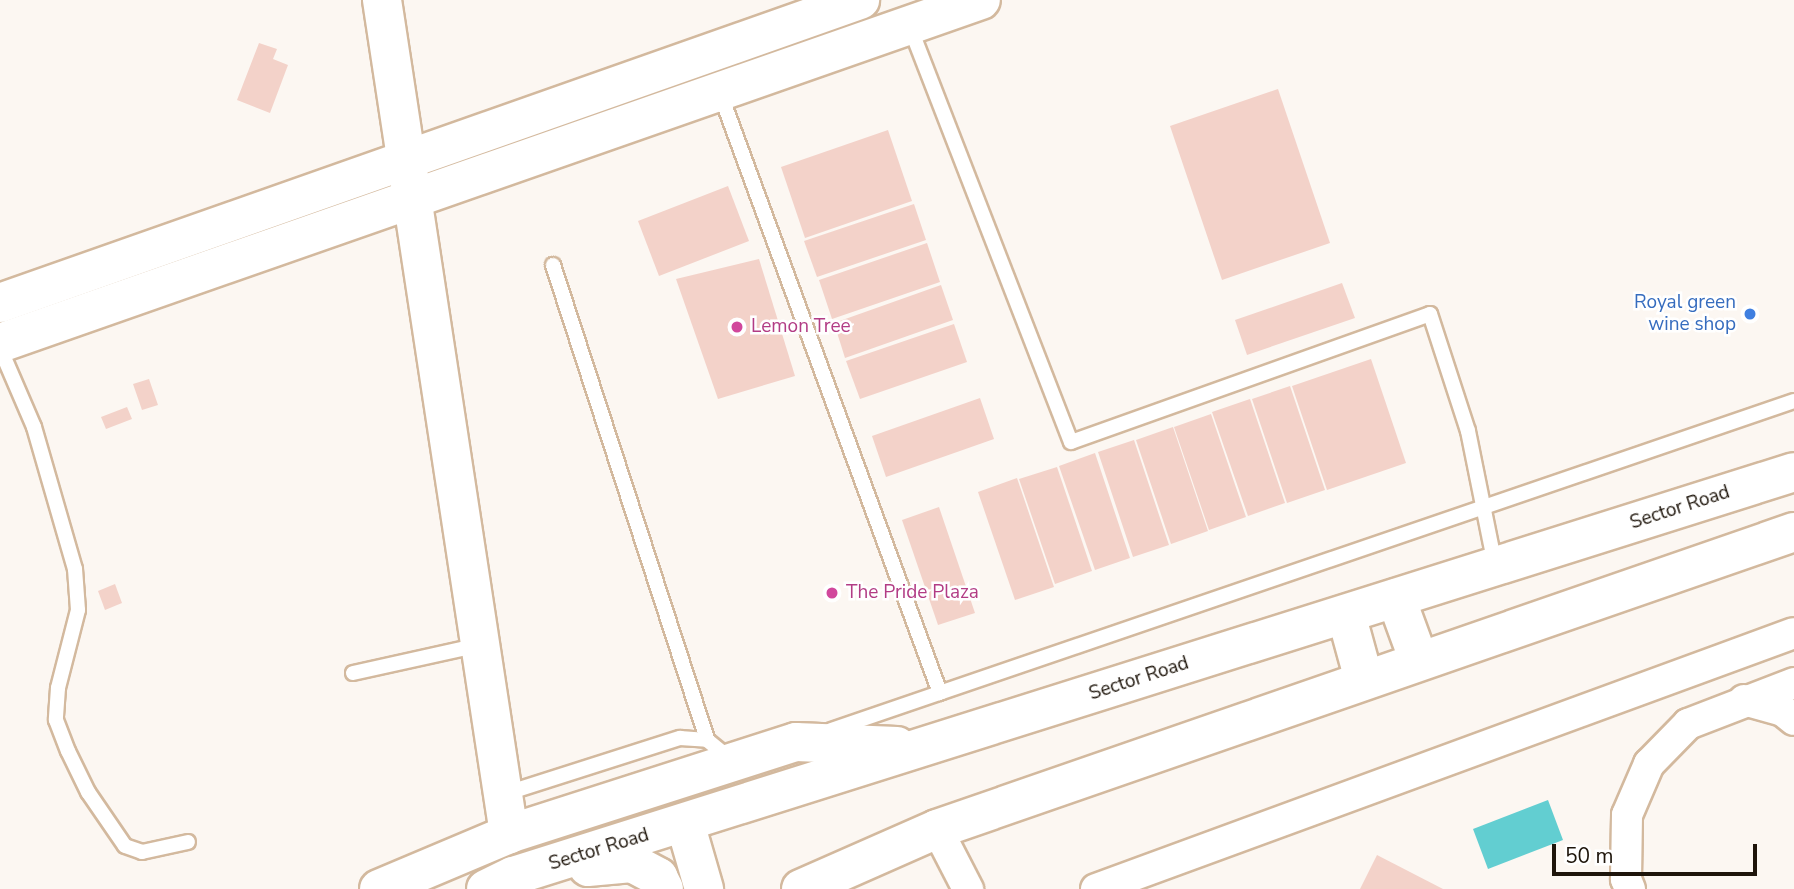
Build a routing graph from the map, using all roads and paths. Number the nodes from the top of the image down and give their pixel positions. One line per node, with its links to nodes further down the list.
1 (382, 0): 6 (street)
2 (860, 0): 6 (street)
3 (981, 0): 4 (street)
4 (910, 25): 5 (street); 13 (lane)
5 (720, 92): 7 (street); 24 (lane)
6 (407, 161): 7 (street); 9 (street)
7 (412, 200): 10 (street); 19 (street)
8 (553, 265): 29 (lane)
9 (0, 303)
10 (0, 345): 34 (lane)
11 (1794, 401): 13 (lane)
12 (1794, 472): 15 (street, Sector Road)
13 (1480, 509): 15 (lane); 24 (lane)
14 (1794, 532): 20 (street)
15 (1495, 566): 16 (street, Sector Road)
16 (1396, 598): 17 (street, Sector Road); 20 (street)
17 (1346, 614): 22 (street); 28 (street, Sector Road)
18 (1794, 633): 41 (street)
19 (480, 645): 21 (lane); 30 (street)
20 (1419, 662): 22 (street)
21 (353, 673)
22 (1364, 680): 32 (street)
23 (1794, 683): 25 (street)
24 (940, 693): 27 (lane)
25 (1744, 700): 26 (street); 42 (street)
26 (1794, 720)
27 (796, 742): 28 (street); 29 (street)
28 (926, 747): 31 (street, Sector Road)
29 (720, 750): 30 (lane); 33 (street)
30 (503, 794): 33 (street)
31 (685, 822): 35 (street, Sector Road); 38 (street)
32 (936, 828): 39 (street); 40 (street)
33 (509, 834): 36 (street)
34 (188, 842)
35 (499, 883): 37 (street)
36 (379, 889)
37 (664, 889)
38 (704, 889)
39 (801, 889)
40 (968, 889)
41 (1096, 889)
42 (1630, 889)

